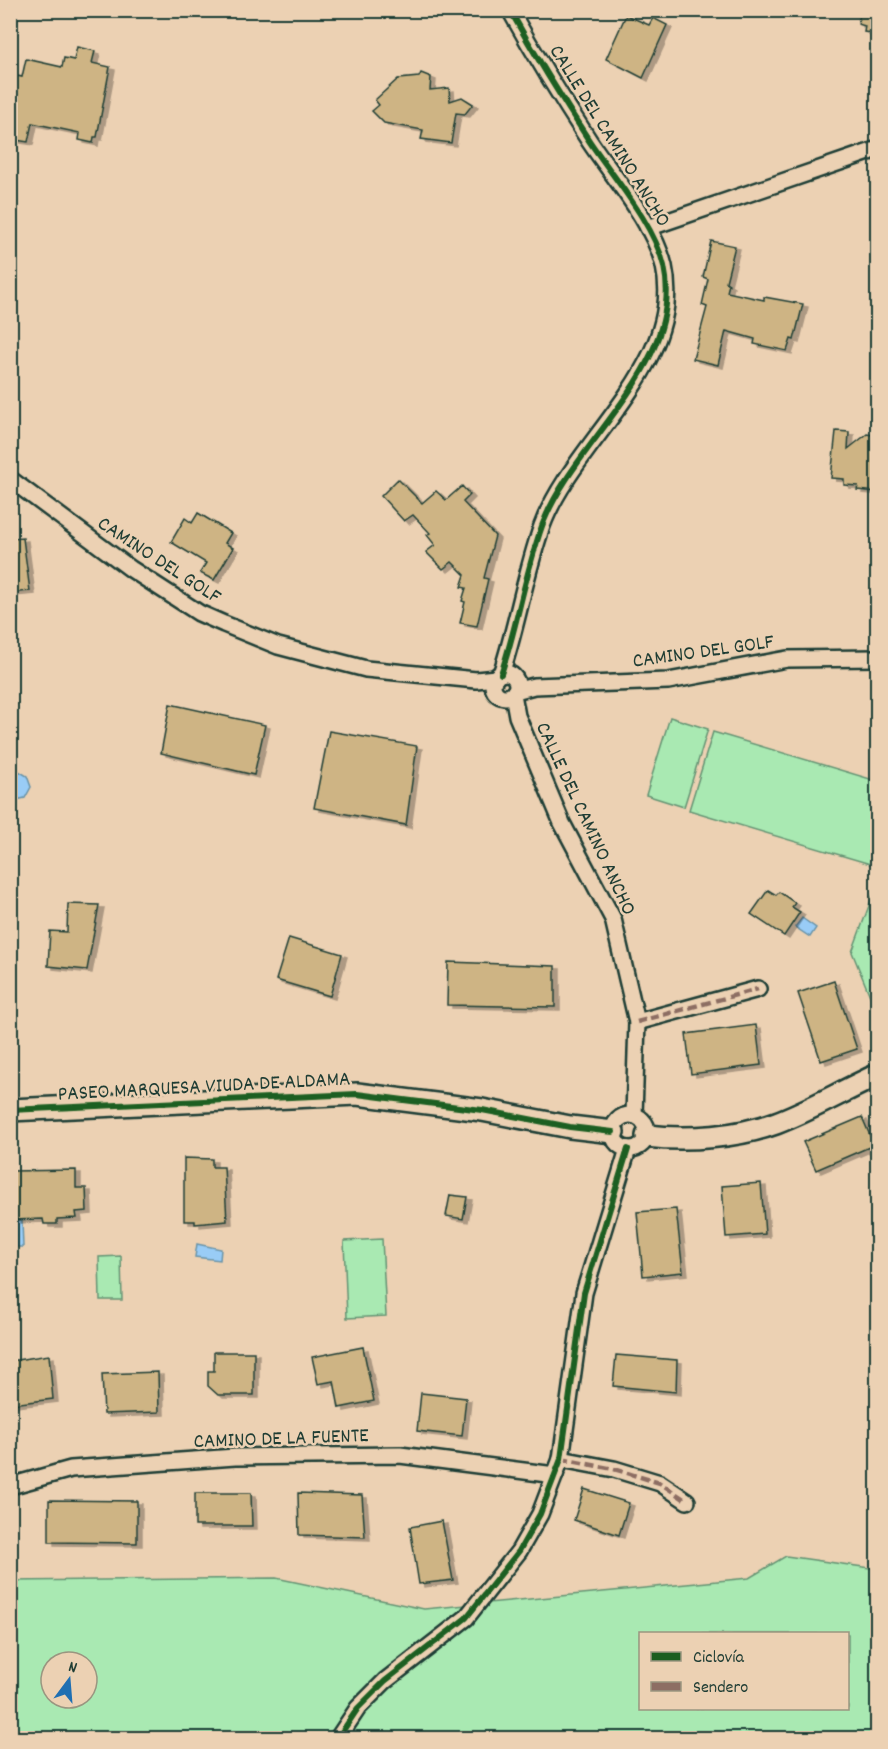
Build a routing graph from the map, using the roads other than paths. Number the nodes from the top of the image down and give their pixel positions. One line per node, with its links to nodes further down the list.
1 (510, 10): 3 (street, CALLE DEL CAMINO ANCHO)
2 (878, 149): 3 (street)
3 (648, 228): 6 (street, CALLE DEL CAMINO ANCHO)
4 (10, 479): 6 (street, CAMINO DEL GOLF)
5 (878, 658): 6 (street, CAMINO DEL GOLF)
6 (506, 684): 8 (street, CALLE DEL CAMINO ANCHO)
7 (758, 989): 8 (street)
8 (637, 1022): 11 (street, CALLE DEL CAMINO ANCHO)
9 (878, 1075): 13 (street)
10 (10, 1110): 12 (street, PASEO MARQUESA VIUDA DE ALDAMA)
11 (634, 1115): 12 (street); 13 (street)
12 (613, 1132): 14 (street)
13 (647, 1136): 14 (street)
14 (628, 1149): 15 (street)
15 (561, 1459): 16 (street); 18 (street)
16 (555, 1475): 17 (street, CAMINO DE LA FUENTE); 19 (street)
17 (10, 1486)
18 (687, 1501)
19 (338, 1738)

